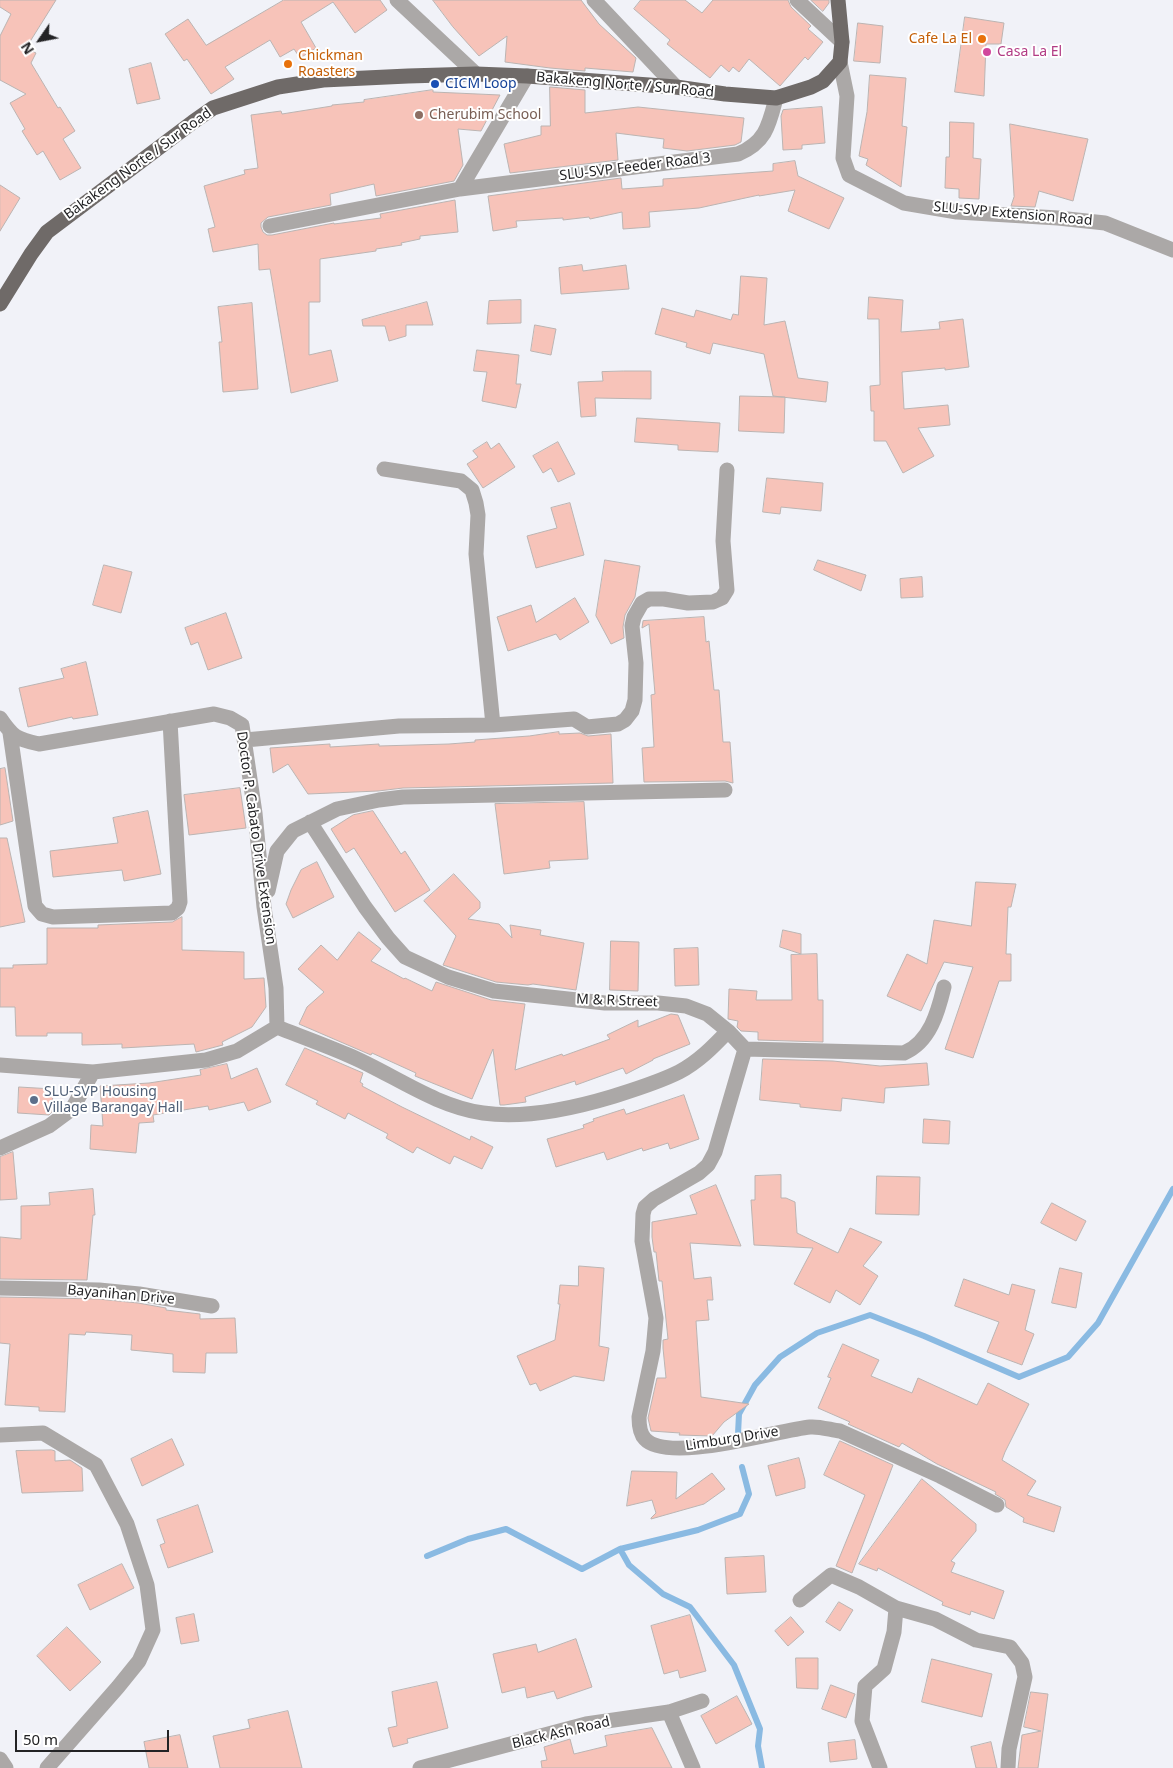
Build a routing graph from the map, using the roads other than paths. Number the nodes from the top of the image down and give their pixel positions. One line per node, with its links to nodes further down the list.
1 (397, 0): 7 (street)
2 (594, 0): 9 (street)
3 (797, 0): 5 (street)
4 (838, 0): 5 (main road)
5 (842, 42): 6 (main road)
6 (840, 62): 10 (main road, Bakakeng Norte / Sur Road); 13 (street, SLU-SVP Extension Road)
7 (476, 74): 8 (main road, Bakakeng Norte / Sur Road); 14 (main road, Bakakeng Norte / Sur Road)
8 (527, 76): 9 (main road, Bakakeng Norte / Sur Road); 11 (street)
9 (676, 87): 10 (main road, Bakakeng Norte / Sur Road)
10 (776, 98): 11 (street, SLU-SVP Feeder Road 3)
11 (460, 189): 12 (street, SLU-SVP Feeder Road 3)
12 (270, 226)
13 (1173, 250)
14 (0, 304)
15 (384, 469): 19 (street)
16 (727, 470): 19 (street)
17 (0, 718): 20 (street)
18 (170, 721): 20 (street, Doctor P. Cabato Drive Extension); 20 (street); 21 (street, Doctor P. Cabato Drive Extension)
19 (493, 725): 21 (street)
20 (10, 733)
21 (245, 740): 24 (street, Doctor P. Cabato Drive Extension)
22 (725, 790): 23 (street)
23 (310, 822): 24 (street); 27 (street, M & R Street)
24 (264, 907): 26 (street, Doctor P. Cabato Drive Extension)
25 (944, 987): 28 (street)
26 (277, 1027): 27 (street); 30 (street)
27 (728, 1031): 28 (street, M & R Street)
28 (745, 1049): 35 (street, Limburg Drive)
29 (0, 1065): 30 (street)
30 (93, 1072): 31 (street)
31 (0, 1148)
32 (0, 1288): 33 (street, Bayanihan Drive)
33 (212, 1306)
34 (0, 1435): 42 (street)
35 (997, 1505)
36 (800, 1600): 37 (street)
37 (896, 1608): 45 (street); 46 (street)
38 (702, 1701): 39 (street, Black Ash Road)
39 (669, 1712): 43 (street, Black Ash Road); 44 (street)
40 (0, 1759): 41 (street)
41 (6, 1768)
42 (47, 1768)
43 (420, 1768)
44 (693, 1768)
45 (880, 1768)
46 (1008, 1768)

